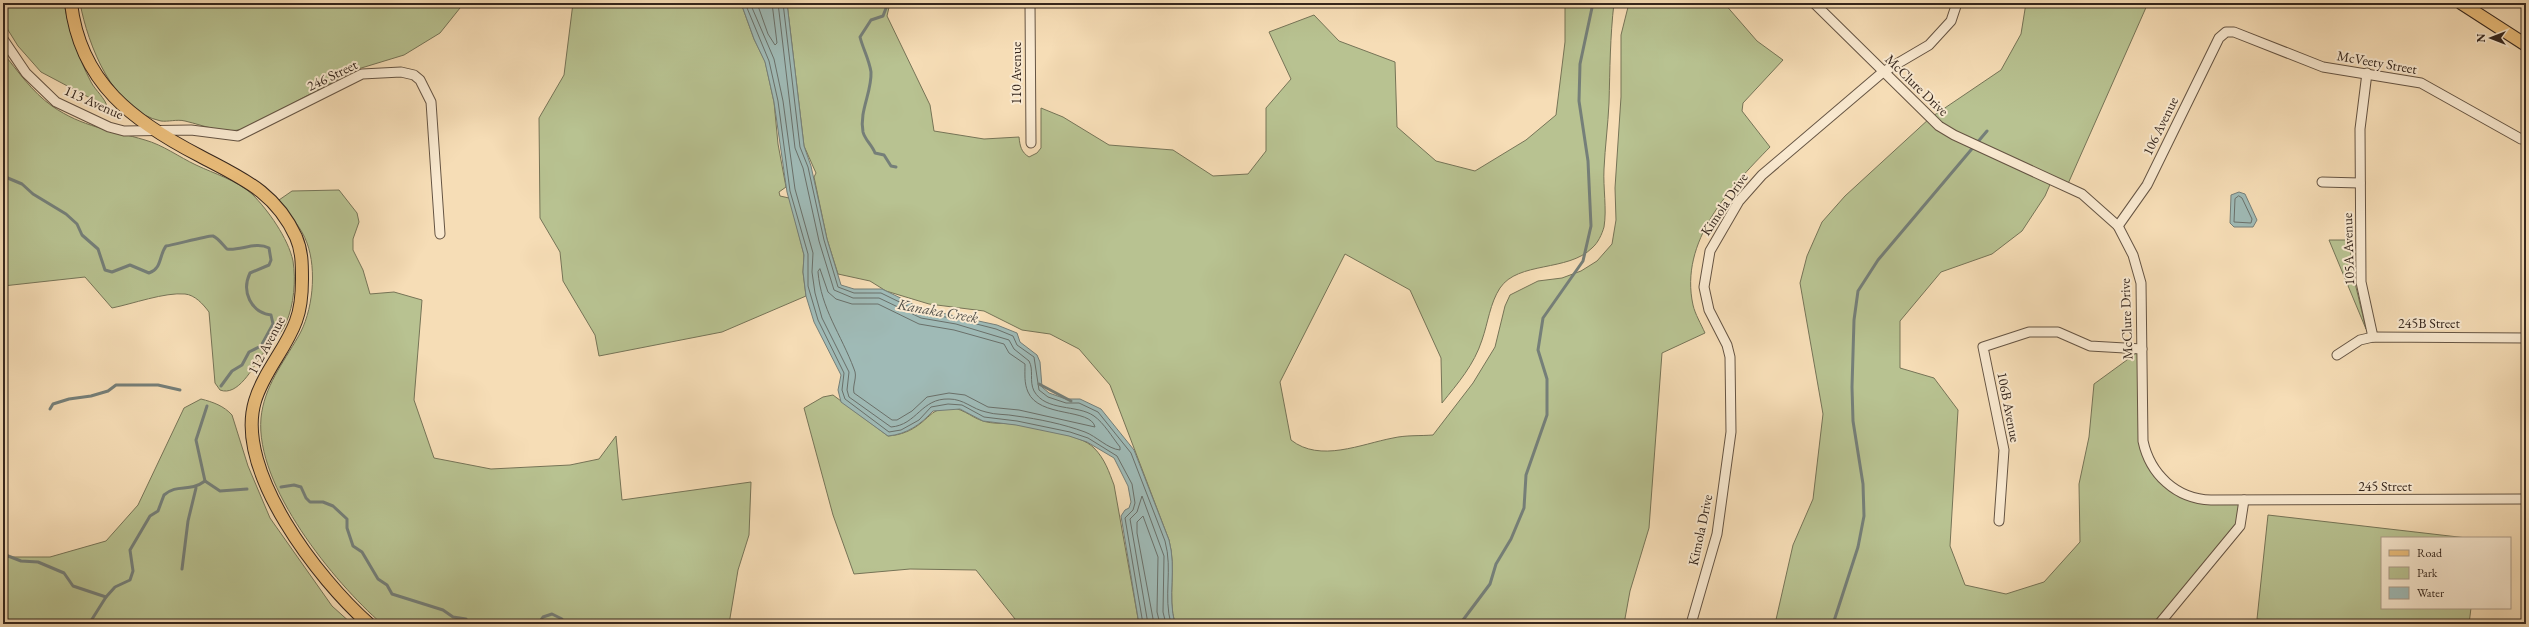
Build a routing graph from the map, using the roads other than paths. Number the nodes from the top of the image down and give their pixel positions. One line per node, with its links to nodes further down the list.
1 (71, 3): 11 (main road, 112 Avenue)
2 (1030, 3): 13 (street, 110 Avenue)
3 (1814, 3): 9 (street, McClure Drive)
4 (1957, 3): 9 (street, Kimola Drive)
5 (2461, 3): 8 (main road)
6 (2222, 34): 10 (street, McVeety Street); 16 (street, 106 Avenue)
7 (3, 39): 11 (street, 113 Avenue)
8 (2526, 45)
9 (1883, 72): 16 (street, McClure Drive); 26 (street, Kimola Drive)
10 (2367, 73): 12 (street, McVeety Street); 15 (street, 105A Avenue)
11 (154, 130): 17 (street, 246 Street); 25 (main road, 112 Avenue)
12 (2521, 139)
13 (1031, 143)
14 (2322, 182): 15 (street)
15 (2360, 184): 18 (street, 105A Avenue)
16 (2118, 226): 20 (street, McClure Drive)
17 (440, 234)
18 (2373, 337): 19 (street, 245B Street); 21 (street, 245B Street)
19 (2526, 338)
20 (2142, 349): 23 (street, McClure Drive); 24 (street, 106B Avenue)
21 (2337, 355)
22 (2526, 499): 23 (street, 245 Street)
23 (2244, 500): 27 (street)
24 (1999, 521)
25 (369, 624)
26 (1691, 624)
27 (2159, 624)

